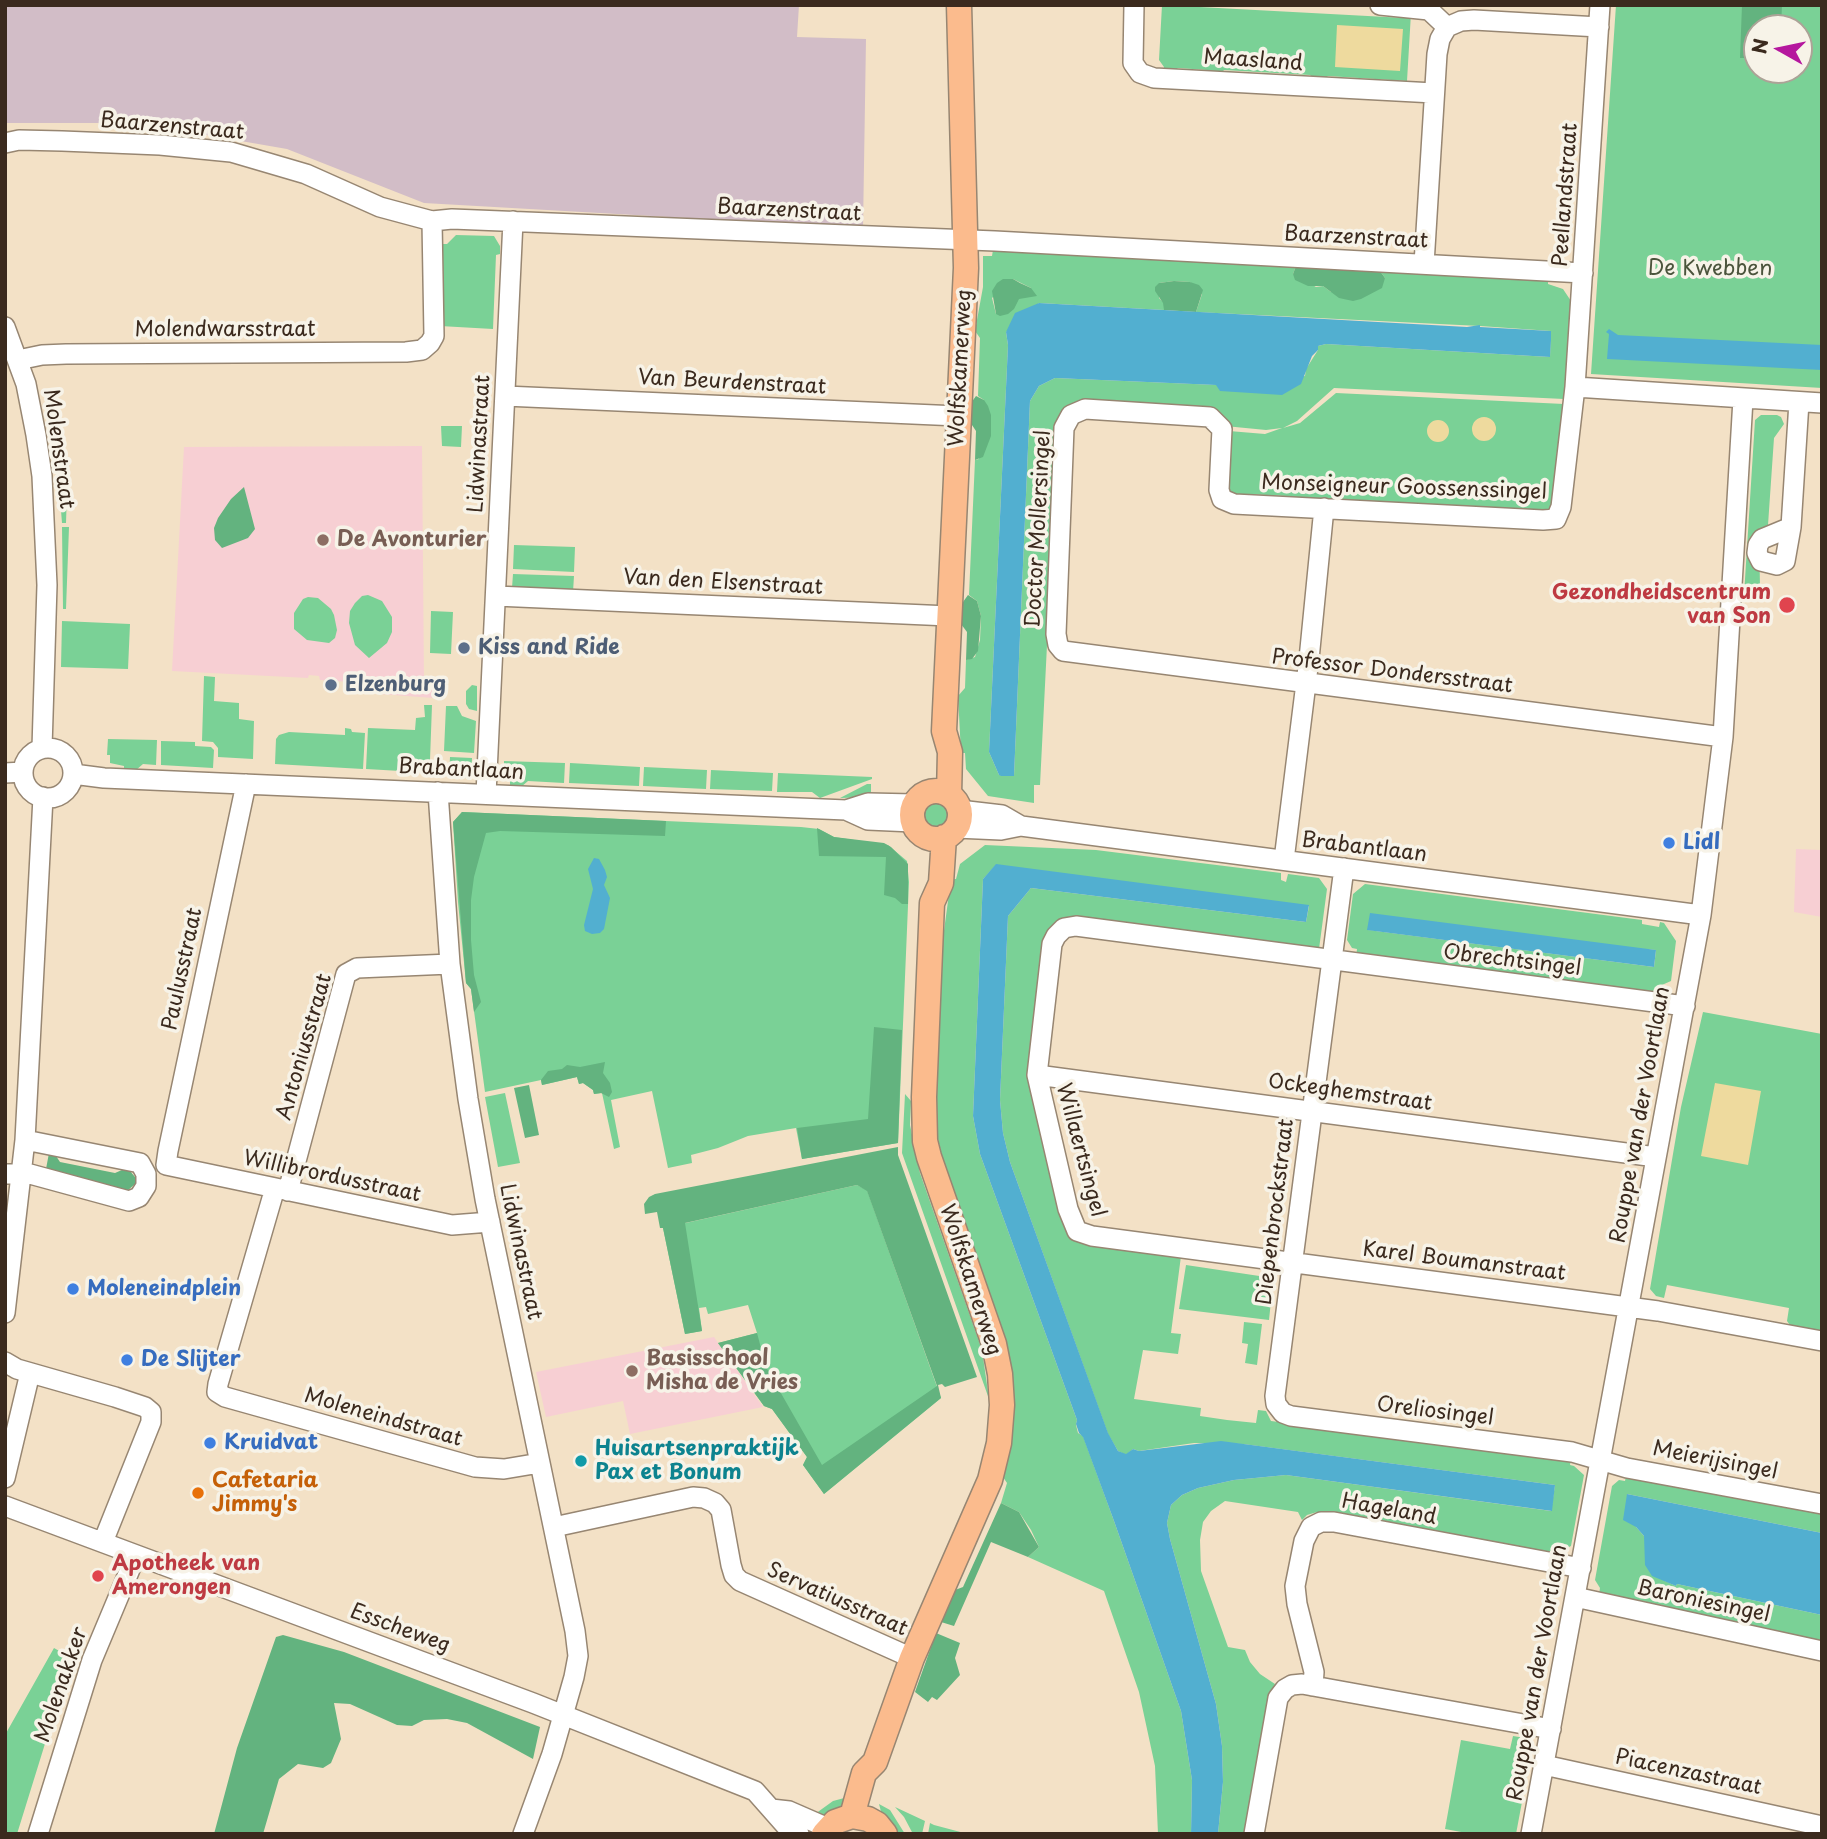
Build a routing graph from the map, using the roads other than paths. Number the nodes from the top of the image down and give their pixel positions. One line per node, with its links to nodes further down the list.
1 (959, 5): 11 (main road, Wolfskamerweg)
2 (1135, 5): 7 (street, Maasland)
3 (1380, 5): 5 (street)
4 (1600, 5): 6 (street, Peellandstraat)
5 (1447, 27): 6 (street); 7 (street)
6 (1599, 27): 13 (street, Peellandstraat)
7 (1434, 93): 12 (street)
8 (5, 143): 9 (street, Baarzenstraat)
9 (432, 220): 10 (street, Baarzenstraat); 15 (street, Molendwarsstraat)
10 (513, 221): 11 (street, Baarzenstraat); 17 (street, Lidwinastraat)
11 (965, 241): 12 (street, Baarzenstraat); 22 (main road, Wolfskamerweg)
12 (1424, 264): 13 (street, Baarzenstraat)
13 (1583, 273): 16 (street, Peellandstraat)
14 (5, 327): 15 (street, Molenstraat)
15 (18, 360): 30 (street, Molenstraat)
16 (1575, 387): 18 (street); 23 (street, Monseigneur Goossenssingel)
17 (505, 396): 22 (street, Van Beurdenstraat); 25 (street, Lidwinastraat)
18 (1743, 399): 19 (street); 29 (street, Rouppe van der Voortlaan)
19 (1800, 402): 20 (street); 24 (street)
20 (1822, 403)
21 (1071, 415): 23 (street, Monseigneur Goossenssingel); 27 (street, Doctor Mollersingel)
22 (958, 416): 26 (main road, Wolfskamerweg)
23 (1324, 508): 28 (street)
24 (1791, 527)
25 (496, 596): 26 (street, Van den Elsenstraat); 35 (street, Lidwinastraat)
26 (949, 616): 37 (main road, Wolfskamerweg)
27 (1058, 645): 28 (street, Professor Dondersstraat)
28 (1307, 684): 29 (street, Professor Dondersstraat); 38 (street)
29 (1723, 737): 40 (street, Rouppe van der Voortlaan)
30 (42, 748): 31 (street); 32 (street)
31 (14, 773): 36 (street)
32 (73, 774): 33 (street, Brabantlaan); 36 (street)
33 (246, 784): 34 (street, Brabantlaan); 48 (street, Paulusstraat)
34 (438, 792): 35 (street, Brabantlaan); 42 (street, Lidwinastraat)
35 (486, 794): 37 (street, Brabantlaan)
36 (43, 797): 46 (street)
37 (937, 816): 38 (street, Brabantlaan); 70 (main road, Wolfskamerweg)
38 (1284, 860): 39 (street, Brabantlaan)
39 (1344, 868): 40 (street, Brabantlaan); 41 (street, Diepenbrockstraat)
40 (1701, 915): 43 (street, Rouppe van der Voortlaan)
41 (1332, 960): 43 (street, Obrechtsingel); 44 (street, Willaertsingel); 45 (street, Diepenbrockstraat)
42 (450, 964): 50 (street, Antoniusstraat); 51 (street, Lidwinastraat)
43 (1685, 1006): 47 (street, Rouppe van der Voortlaan)
44 (1037, 1075): 45 (street, Ockeghemstraat); 52 (street, Willaertsingel)
45 (1313, 1111): 47 (street, Ockeghemstraat); 52 (street, Diepenbrockstraat)
46 (25, 1140): 49 (street); 49 (street)
47 (1656, 1157): 53 (street, Rouppe van der Voortlaan)
48 (166, 1165): 50 (street, Willibrordusstraat)
49 (14, 1174): 54 (street)
50 (282, 1190): 51 (street, Willibrordusstraat); 60 (street, Moleneindstraat)
51 (490, 1222): 60 (street, Lidwinastraat)
52 (1292, 1263): 53 (street, Karel Boumanstraat); 58 (street, Diepenbrockstraat)
53 (1629, 1307): 55 (street, Karel Boumanstraat); 59 (street, Rouppe van der Voortlaan)
54 (5, 1312)
55 (1822, 1341)
56 (5, 1362): 57 (street)
57 (30, 1373): 61 (street); 65 (street)
58 (1275, 1396): 59 (street, Oreliosingel)
59 (1601, 1460): 62 (street, Meierijsingel); 67 (street, Rouppe van der Voortlaan)
60 (540, 1463): 64 (street, Lidwinastraat)
61 (5, 1478)
62 (1822, 1504)
63 (5, 1506): 65 (street, Esscheweg)
64 (554, 1527): 70 (street, Servatiusstraat); 72 (street, Lidwinastraat)
65 (103, 1542): 66 (street, Esscheweg)
66 (136, 1555): 72 (street, Esscheweg); 79 (street, Molenakker)
67 (1581, 1568): 68 (street, Rouppe van der Voortlaan); 71 (street, Hageland)
68 (1575, 1597): 69 (street, Baroniesingel); 73 (street, Rouppe van der Voortlaan)
69 (1822, 1651)
70 (912, 1658): 76 (main road, Wolfskamerweg)
71 (1313, 1686): 73 (street); 82 (street)
72 (564, 1715): 75 (street, Esscheweg); 80 (street, Lidwinastraat)
73 (1551, 1729): 74 (street, Rouppe van der Voortlaan)
74 (1544, 1765): 77 (street, Piacenzastraat); 83 (street, Rouppe van der Voortlaan)
75 (771, 1809): 78 (street, Esscheweg); 81 (street, Esscheweg)
76 (868, 1823): 78 (main road)
77 (1822, 1826)
78 (826, 1831)
79 (38, 1834)
80 (523, 1834)
81 (799, 1834)
82 (1254, 1834)
83 (1531, 1834)

